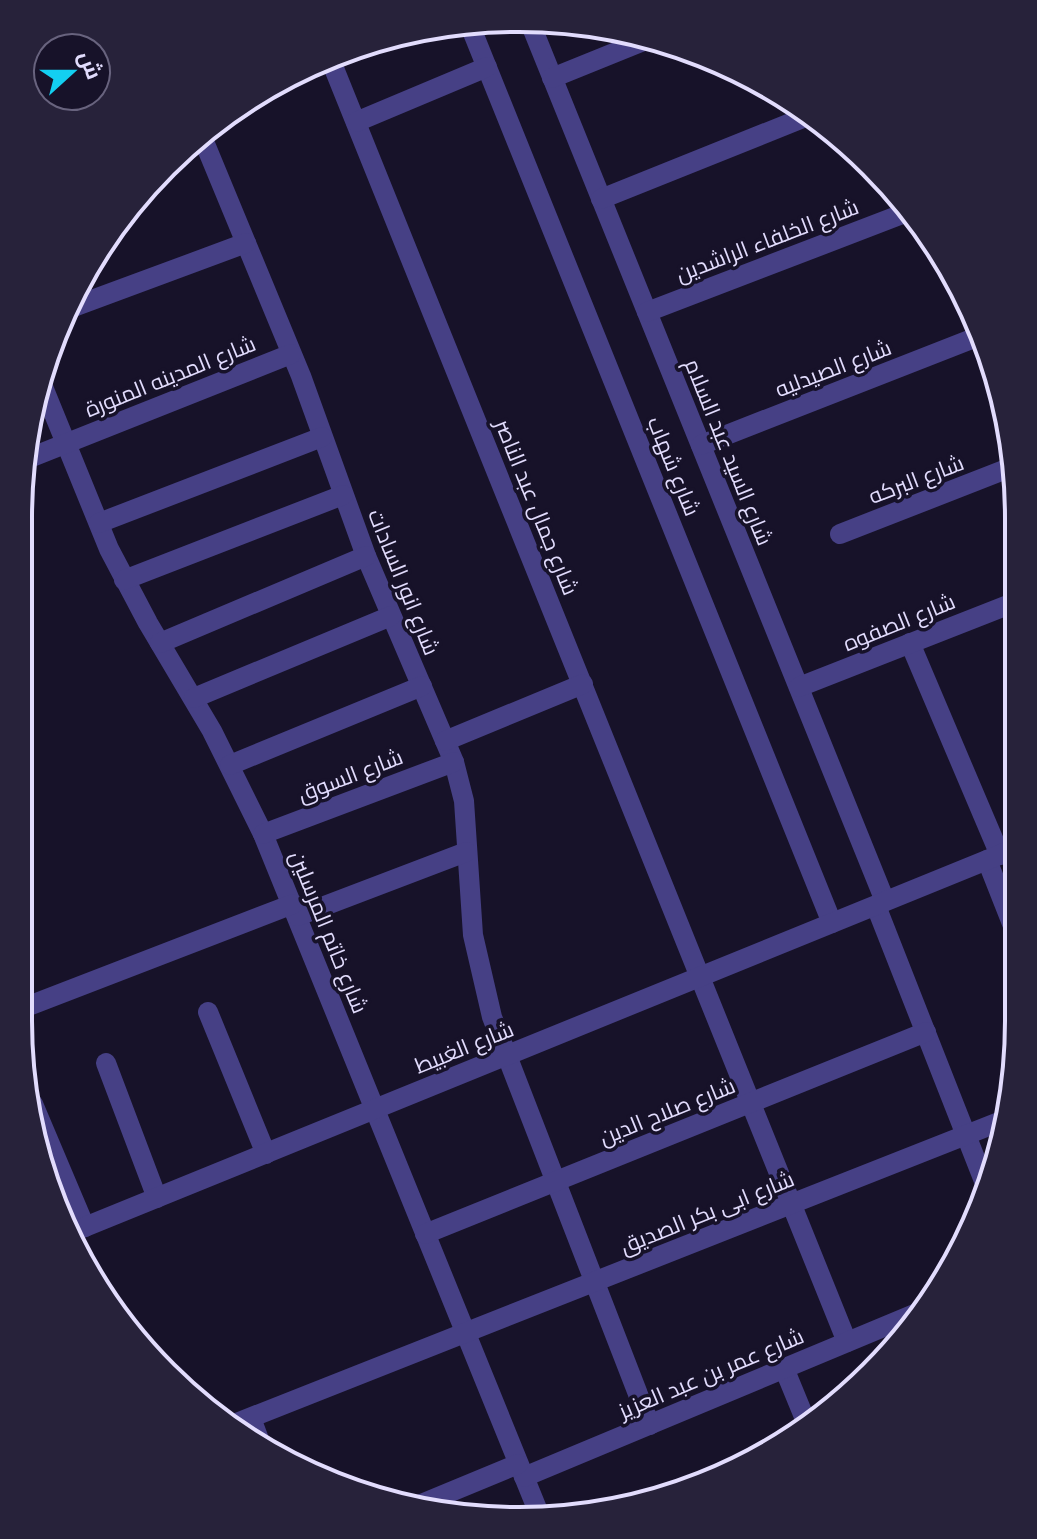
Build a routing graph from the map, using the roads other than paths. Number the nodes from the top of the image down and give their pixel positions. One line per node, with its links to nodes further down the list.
1 (534, 32): 6 (street, شارع السيد عبد السلام)
2 (474, 34): 4 (street, شارع شهاب)
3 (632, 46): 6 (street)
4 (487, 67): 8 (street); 45 (street, شارع شهاب)
5 (334, 68): 8 (street, شارع جمال عبد الناصر)
6 (552, 78): 10 (street, شارع السيد عبد السلام)
7 (797, 120): 10 (street)
8 (356, 122): 32 (street, شارع جمال عبد الناصر)
9 (206, 146): 12 (street, شارع انور السادات)
10 (601, 199): 14 (street, شارع السيد عبد السلام)
11 (899, 215): 14 (street, شارع الخلفاء الراشدين)
12 (246, 243): 13 (street); 16 (street, شارع انور السادات)
13 (82, 304)
14 (647, 312): 20 (street, شارع السيد عبد السلام)
15 (971, 339): 20 (street, شارع الصيدليه)
16 (291, 354): 18 (street, شارع انور السادات); 19 (street, شارع المدينه المنورة)
17 (48, 398): 19 (street, شارع خاتم المرسلين)
18 (322, 437): 23 (street, شارع انور السادات); 24 (street)
19 (66, 443): 21 (street, شارع المدينه المنورة); 24 (street, شارع خاتم المرسلين)
20 (701, 445): 34 (street, شارع السيد عبد السلام)
21 (36, 455)
22 (1002, 471): 25 (street, شارع البركه)
23 (343, 495): 26 (street, شارع انور السادات); 27 (street)
24 (99, 523): 27 (street, شارع خاتم المرسلين)
25 (840, 534)
26 (366, 556): 29 (street, شارع انور السادات); 30 (street)
27 (124, 580): 30 (street, شارع خاتم المرسلين)
28 (1005, 606): 31 (street, شارع الصفوه)
29 (391, 616): 33 (street, شارع انور السادات); 35 (street)
30 (160, 643): 35 (street, شارع خاتم المرسلين)
31 (910, 643): 34 (street, شارع الصفوه); 41 (street)
32 (583, 684): 36 (street); 46 (street, شارع جمال عبد الناصر)
33 (422, 686): 36 (street, شارع انور السادات); 38 (street)
34 (799, 687): 43 (street, شارع السيد عبد السلام)
35 (194, 698): 38 (street, شارع خاتم المرسلين)
36 (445, 741): 37 (street, شارع انور السادات)
37 (454, 762): 39 (street, شارع السوق); 40 (street, شارع انور السادات)
38 (230, 765): 39 (street, شارع خاتم المرسلين)
39 (263, 834): 44 (street, شارع خاتم المرسلين)
40 (466, 852): 44 (street); 50 (street, شارع انور السادات)
41 (1000, 855): 42 (street); 43 (street, شارع الغبيط)
42 (1005, 882)
43 (880, 904): 45 (street, شارع الغبيط); 49 (street)
44 (295, 910): 47 (street); 53 (street, شارع خاتم المرسلين)
45 (832, 923): 46 (street, شارع الغبيط)
46 (700, 977): 50 (street, شارع الغبيط); 52 (street, شارع جمال عبد الناصر)
47 (32, 1005)
48 (208, 1012): 56 (street)
49 (926, 1032): 52 (street, شارع صلاح الدين); 55 (street)
50 (506, 1056): 53 (street, شارع الغبيط); 59 (street, شارع انور السادات)
51 (106, 1063): 60 (street)
52 (751, 1103): 59 (street, شارع صلاح الدين); 61 (street, شارع جمال عبد الناصر)
53 (376, 1109): 56 (street, شارع الغبيط); 64 (street, شارع خاتم المرسلين)
54 (994, 1124): 55 (street, شارع ابى بكر الصديق)
55 (966, 1135): 58 (street); 61 (street, شارع ابى بكر الصديق)
56 (266, 1154): 60 (street, شارع الغبيط)
57 (53, 1161): 62 (street)
58 (980, 1172)
59 (555, 1182): 64 (street, شارع صلاح الدين); 65 (street, شارع انور السادات)
60 (157, 1198): 63 (street, شارع الغبيط)
61 (791, 1204): 65 (street, شارع ابى بكر الصديق); 68 (street, شارع جمال عبد الناصر)
62 (73, 1216)
63 (79, 1230)
64 (425, 1234): 67 (street, شارع خاتم المرسلين)
65 (594, 1282): 67 (street, شارع ابى بكر الصديق); 73 (street, شارع انور السادات)
66 (902, 1319): 68 (street, شارع عمر بن عبد العزيز)
67 (465, 1333): 71 (street, شارع ابى بكر الصديق); 75 (street, شارع خاتم المرسلين)
68 (847, 1342): 69 (street, شارع عمر بن عبد العزيز)
69 (784, 1368): 70 (street); 73 (street, شارع عمر بن عبد العزيز)
70 (803, 1415)
71 (251, 1418): 72 (street, شارع ابى بكر الصديق); 74 (street)
72 (243, 1421)
73 (650, 1425): 75 (street, شارع عمر بن عبد العزيز)
74 (255, 1430)
75 (521, 1470): 76 (street, شارع عمر بن عبد العزيز); 77 (street, شارع خاتم المرسلين)
76 (434, 1500)
77 (536, 1506)

